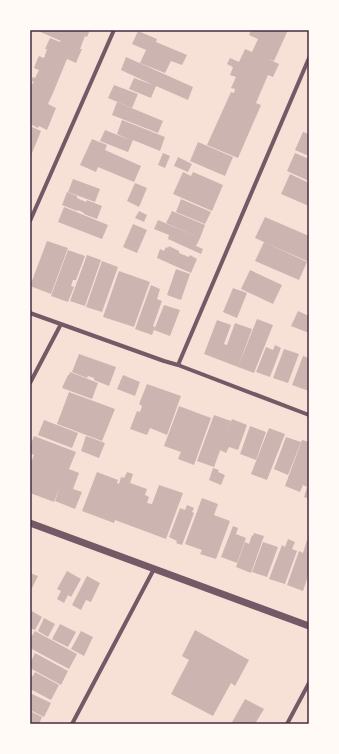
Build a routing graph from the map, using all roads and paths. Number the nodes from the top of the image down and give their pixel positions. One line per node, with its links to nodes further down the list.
1 (114, 30): 3 (street)
2 (309, 58): 6 (street)
3 (30, 221)
4 (30, 313): 5 (street)
5 (61, 324): 6 (street); 7 (street)
6 (178, 366): 8 (street)
7 (30, 383)
8 (309, 415)
9 (30, 523): 10 (street)
10 (154, 568): 11 (street); 13 (street)
11 (309, 626)
12 (309, 683): 14 (street)
13 (72, 724)
14 (287, 724)

